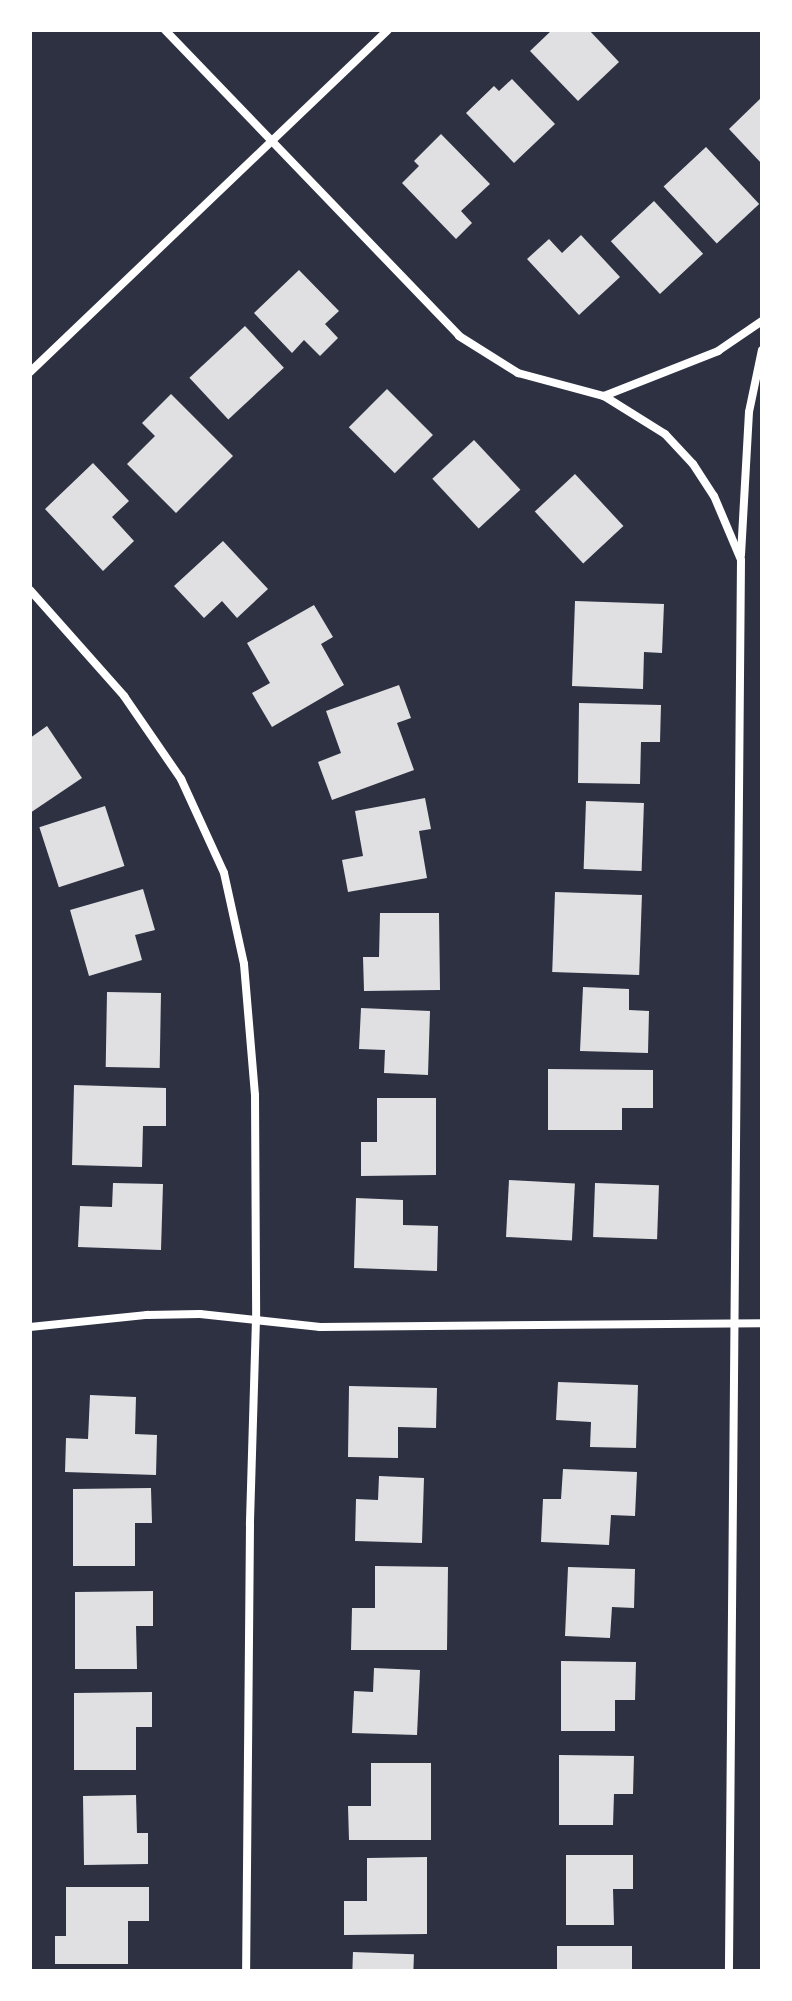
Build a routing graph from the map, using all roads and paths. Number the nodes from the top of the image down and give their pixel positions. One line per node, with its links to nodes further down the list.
1 (165, 30): 3 (street)
2 (388, 30): 3 (street)
3 (271, 140): 6 (street); 7 (street)
4 (762, 321): 7 (street)
5 (762, 350): 8 (street)
6 (30, 372)
7 (604, 396): 8 (street)
8 (741, 560): 11 (street)
9 (30, 590): 10 (street)
10 (256, 1319): 11 (street); 13 (street); 14 (street)
11 (733, 1323): 12 (street); 15 (street)
12 (762, 1323)
13 (30, 1327)
14 (246, 1971)
15 (729, 1971)

